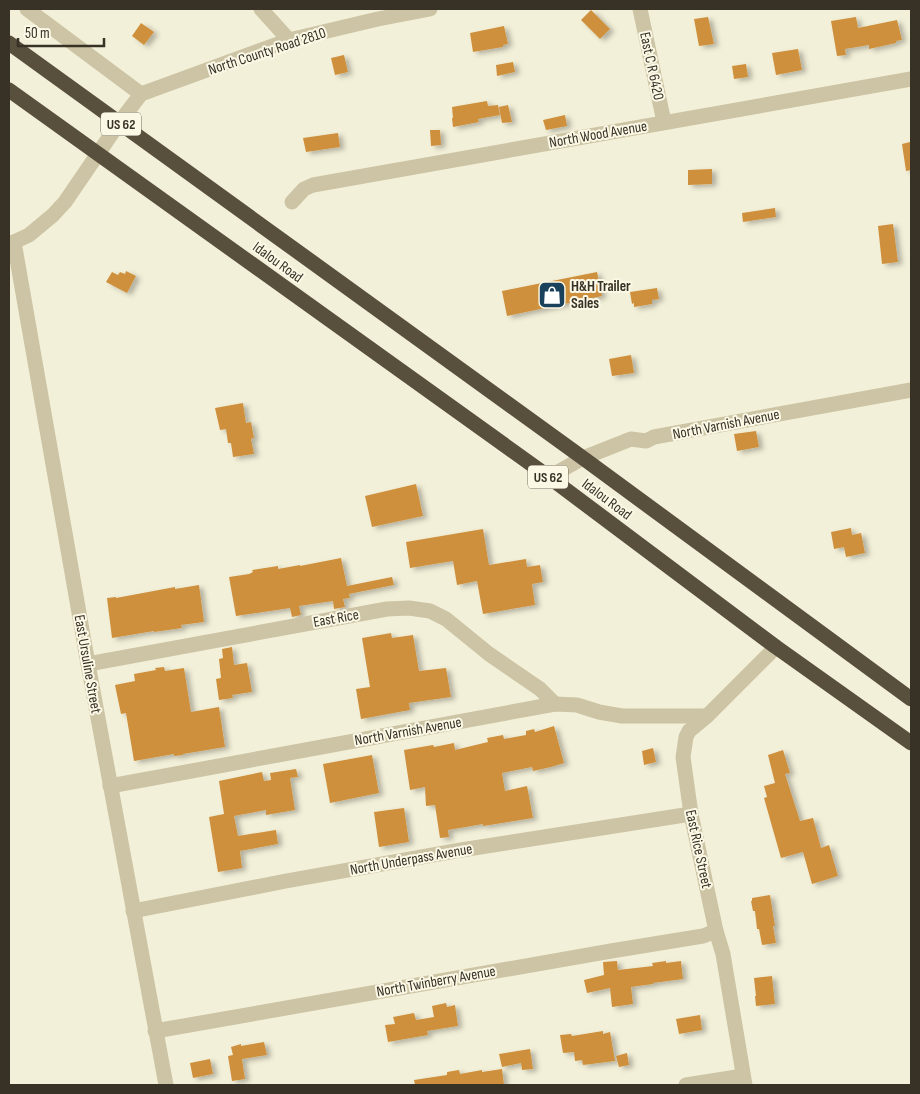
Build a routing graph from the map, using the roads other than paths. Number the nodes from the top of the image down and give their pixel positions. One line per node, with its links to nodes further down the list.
1 (27, 9): 9 (street)
2 (261, 9): 5 (street)
3 (430, 9): 5 (street, North County Road 2810)
4 (640, 9): 10 (street, East C R 6420)
5 (289, 40): 9 (street, North County Road 2810)
6 (9, 43): 11 (highway, US 62)
7 (911, 79): 10 (street, North Wood Avenue)
8 (9, 90): 12 (highway, US 62)
9 (141, 94): 11 (street)
10 (664, 122): 13 (street, North Wood Avenue)
11 (119, 123): 12 (street); 16 (highway, Idalou Road / US 62)
12 (98, 154): 14 (street); 17 (highway, Idalou Road / US 62)
13 (292, 202)
14 (12, 242): 19 (street, East Ursuline Street)
15 (911, 390): 16 (street, North Varnish Avenue)
16 (583, 458): 17 (street, North Varnish Avenue); 20 (highway, Idalou Road / US 62)
17 (549, 477): 18 (highway, Idalou Road / US 62)
18 (776, 647): 22 (street, East Rice Street); 23 (highway, Idalou Road / US 62)
19 (88, 664): 21 (street, East Rice); 24 (street, East Ursuline Street)
20 (911, 699)
21 (555, 704): 22 (street, North Varnish Avenue); 24 (street, North Varnish Avenue)
22 (708, 716): 25 (street, East Rice Street)
23 (911, 743)
24 (110, 786): 26 (street, East Ursuline Street)
25 (691, 814): 26 (street, North Underpass Avenue); 27 (street, East Rice Street)
26 (133, 911): 28 (street, East Ursuline Street)
27 (716, 931): 28 (street, North Twinberry Avenue); 29 (street, East Rice Street)
28 (155, 1031): 30 (street, East Ursuline Street)
29 (744, 1080): 31 (street)
30 (166, 1085)
31 (686, 1085)

